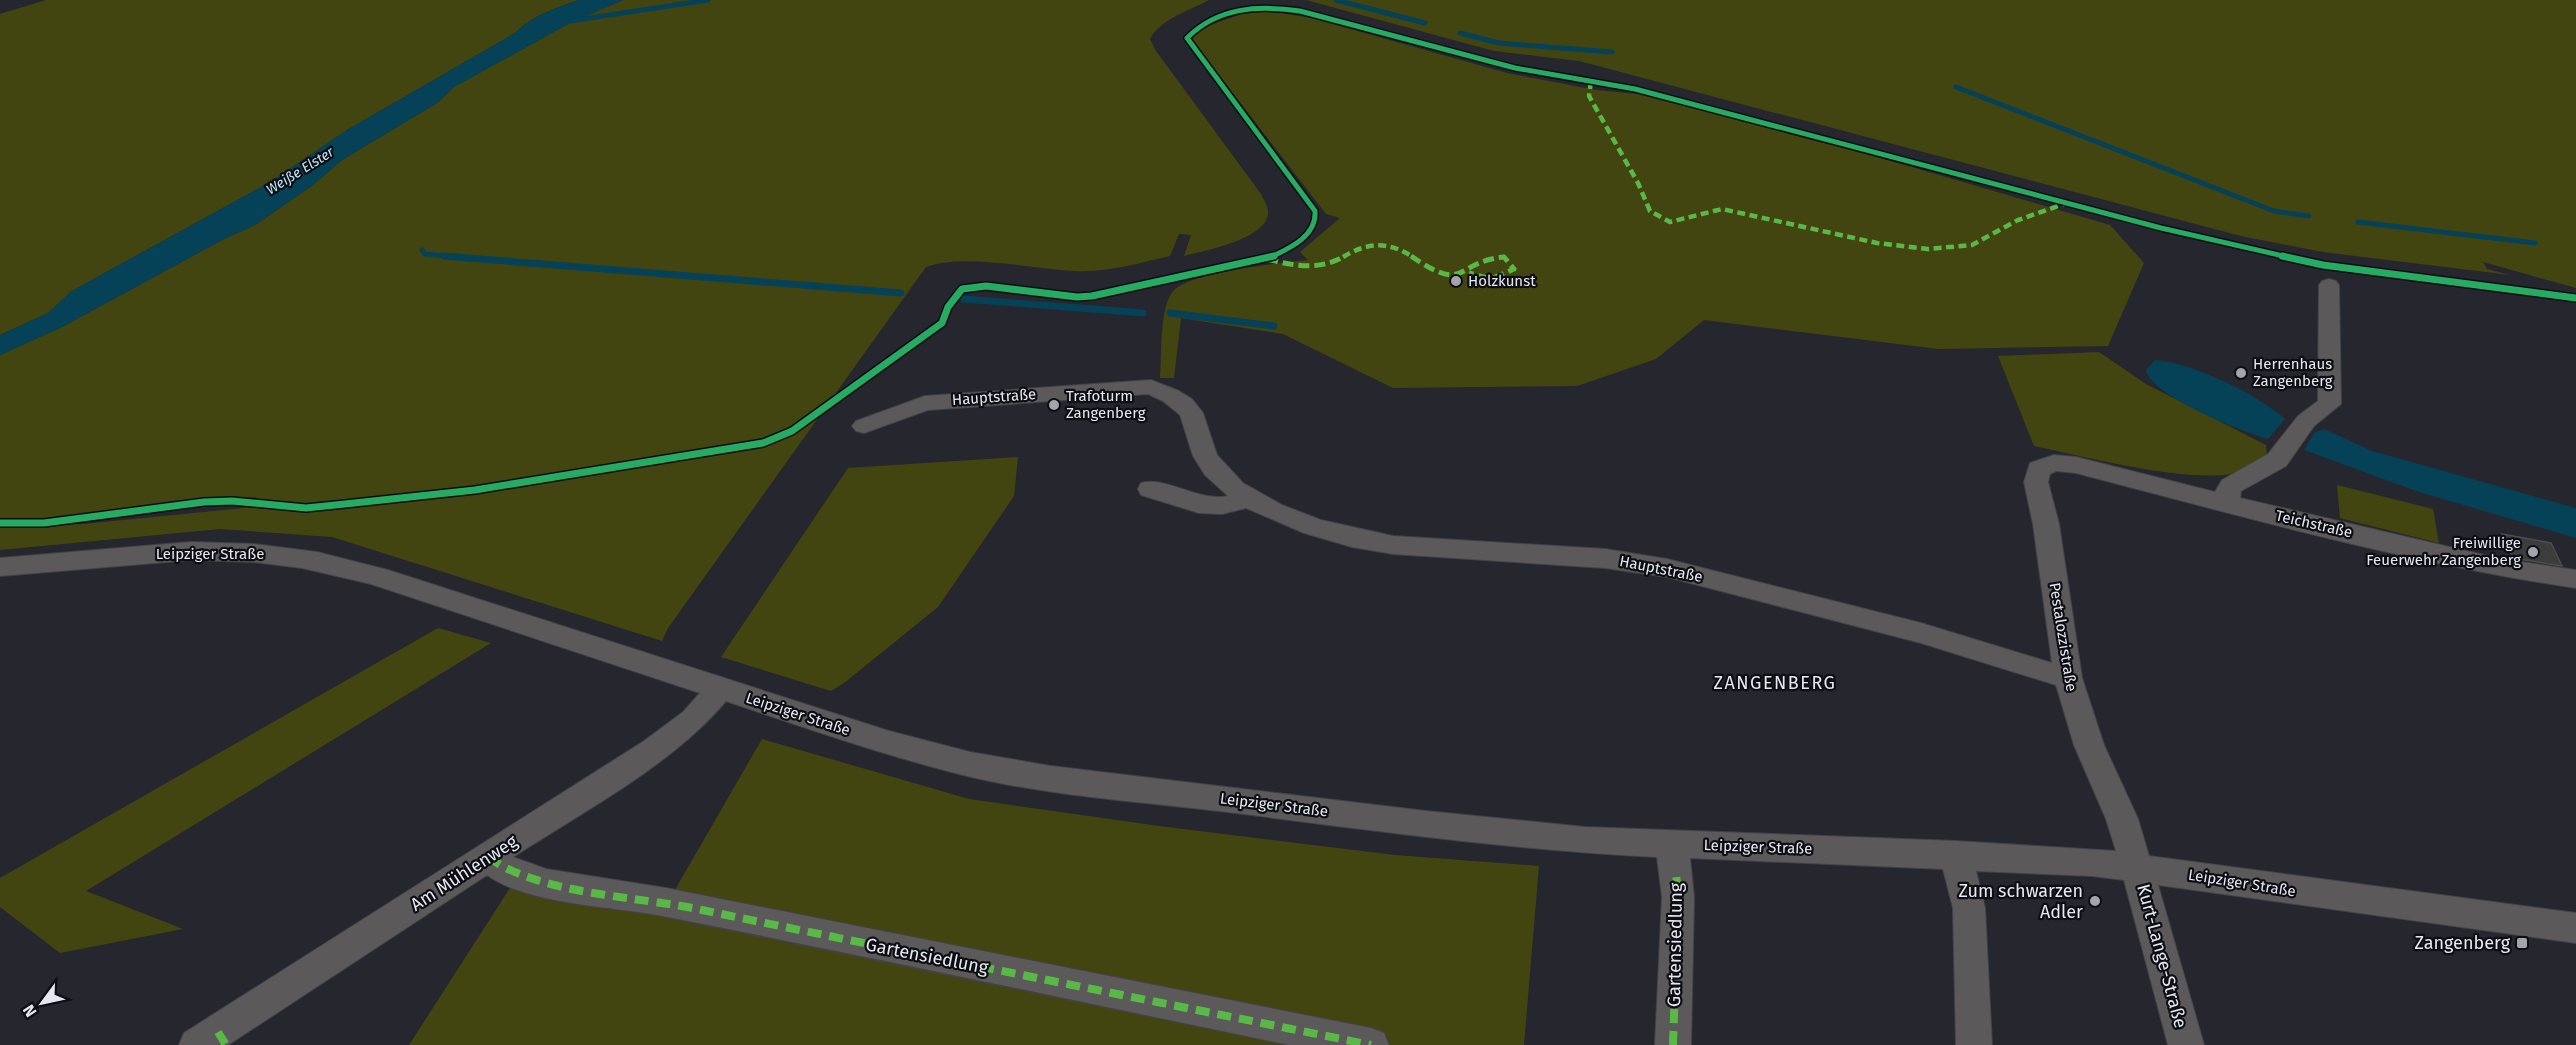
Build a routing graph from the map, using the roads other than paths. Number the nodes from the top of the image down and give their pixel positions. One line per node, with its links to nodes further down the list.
1 (2329, 285): 6 (street)
2 (864, 426): 5 (street, Hauptstraße)
3 (2039, 470): 6 (street, Teichstraße); 9 (street, Pestalozzistraße)
4 (1150, 489): 5 (street)
5 (1249, 498): 9 (street, Hauptstraße)
6 (2228, 504): 8 (street, Teichstraße)
7 (0, 567): 10 (street, Leipziger Straße)
8 (2576, 579)
9 (2068, 678): 14 (street, Pestalozzistraße)
10 (721, 688): 11 (street, Leipziger Straße); 13 (street, Am Mühlenweg)
11 (1672, 844): 12 (street, Leipziger Straße); 18 (street, Gartensiedlung)
12 (1956, 855): 14 (street, Leipziger Straße); 19 (street)
13 (488, 857): 16 (street, Am Mühlenweg); 17 (street, Gartensiedlung)
14 (2138, 867): 15 (street, Leipziger Straße); 20 (street, Kurt-Lange-Straße)
15 (2576, 928)
16 (214, 1041)
17 (1371, 1045)
18 (1673, 1045)
19 (1974, 1045)
20 (2186, 1045)

